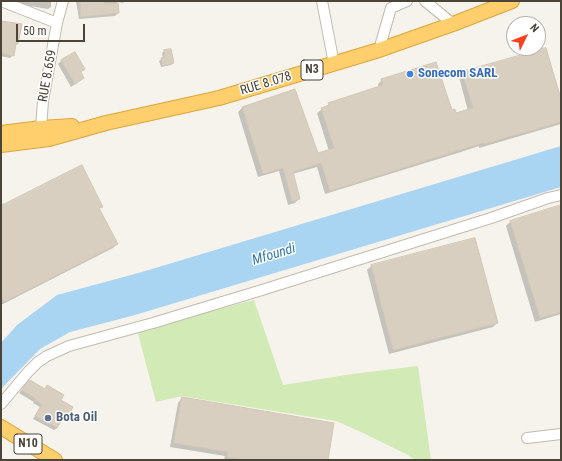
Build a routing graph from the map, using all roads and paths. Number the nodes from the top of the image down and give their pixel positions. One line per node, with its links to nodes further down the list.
1 (1, 1): 7 (street)
2 (63, 1): 7 (street, RUE 8.659)
3 (322, 1): 10 (street)
4 (407, 1): 9 (street)
5 (425, 1): 8 (street)
6 (512, 1): 8 (highway, RUE 8.078 / N3)
7 (57, 22): 12 (street, RUE 8.659)
8 (453, 24): 9 (highway, RUE 8.078 / N3)
9 (379, 50): 10 (highway, RUE 8.078 / N3)
10 (334, 64): 11 (highway, RUE 8.078 / N3)
11 (106, 123): 12 (highway, RUE 8.078 / N3); 14 (highway, RUE 8.078 / N3)
12 (41, 128): 13 (highway, RUE 8.078 / N3)
13 (1, 133)
14 (1, 145)
15 (561, 195): 16 (street)
16 (1, 404)
17 (1, 427): 20 (highway, N10)
18 (561, 434): 19 (street)
19 (527, 438)
20 (55, 460)

